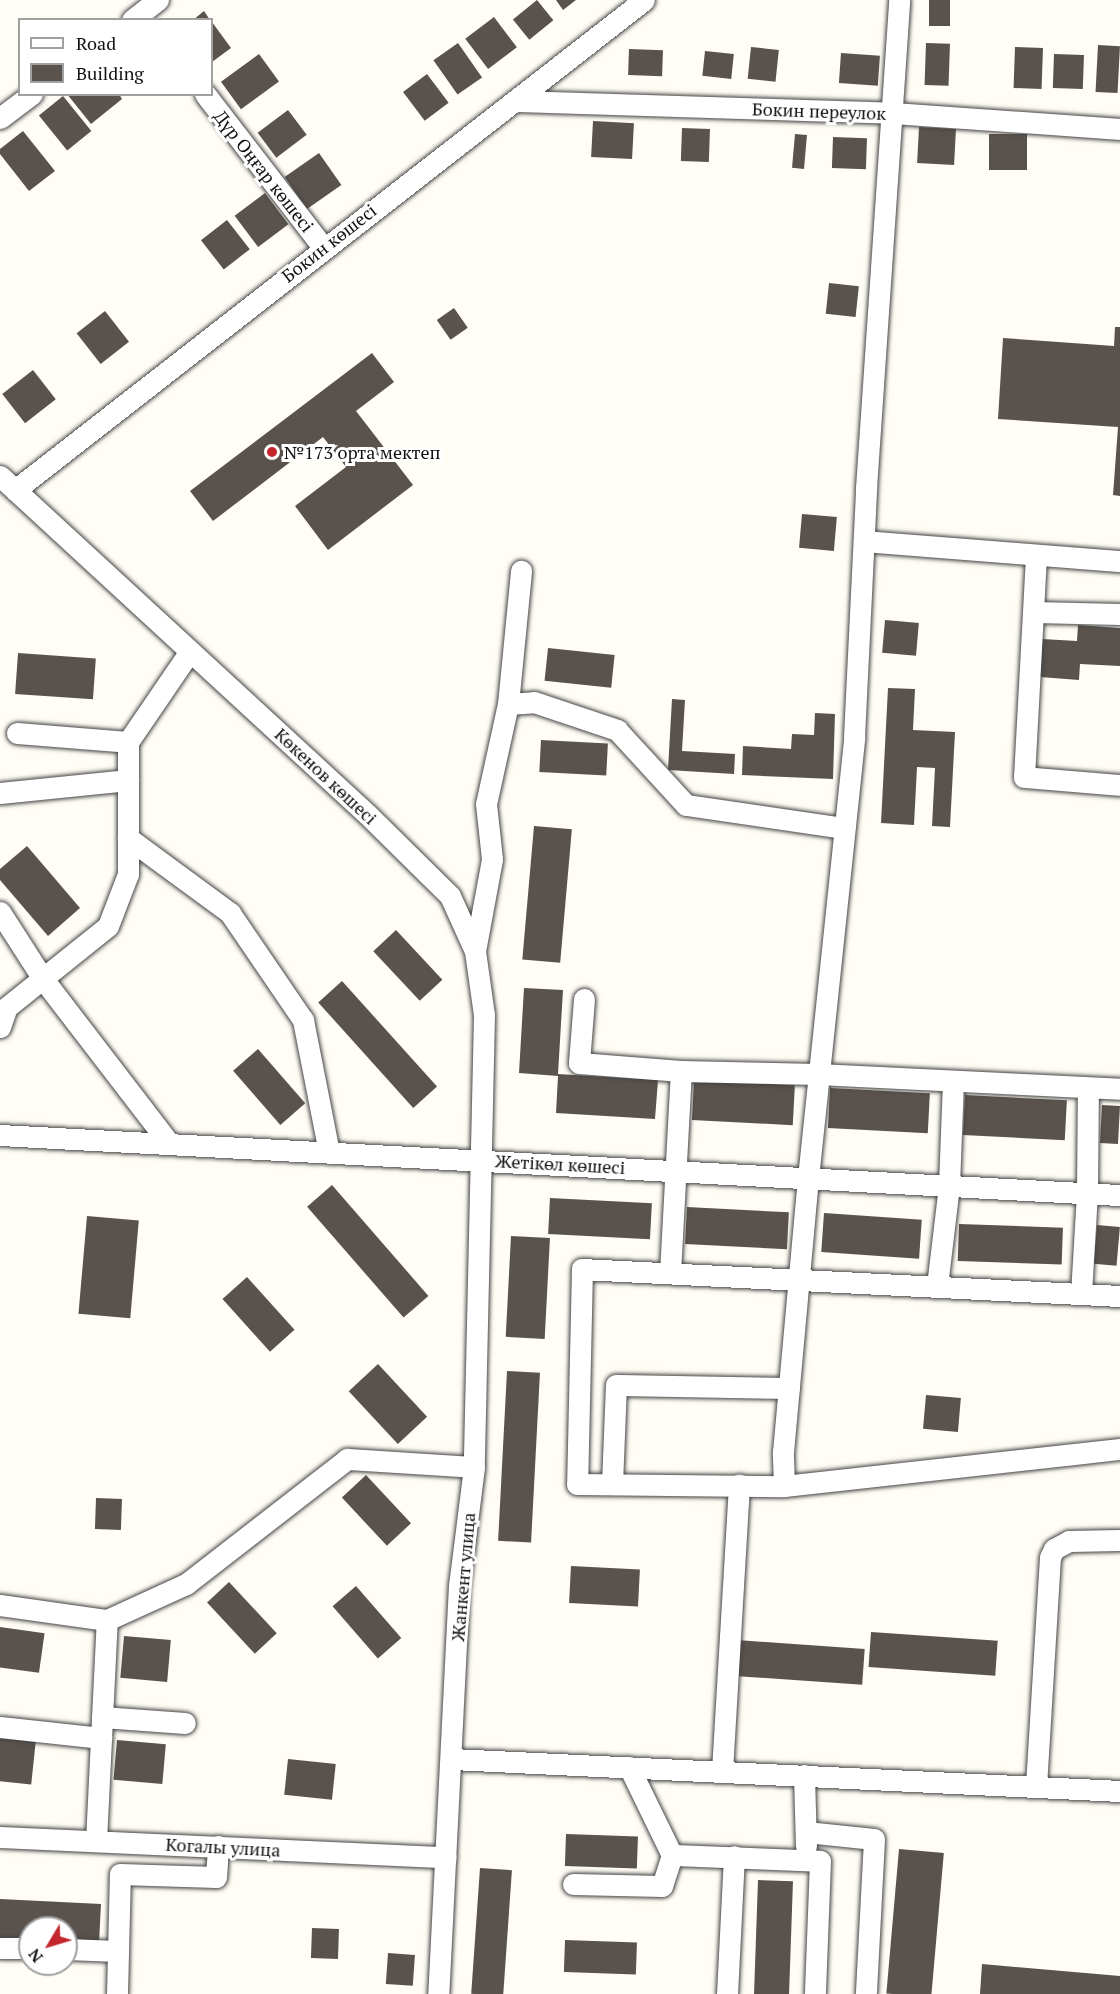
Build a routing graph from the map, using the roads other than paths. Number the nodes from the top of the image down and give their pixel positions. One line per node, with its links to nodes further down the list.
1 (644, 0): 5 (street, Бокин көшесі)
2 (899, 0): 6 (street)
3 (29, 96): 7 (street)
4 (207, 96): 9 (street, Дүр Оңғар көшесі)
5 (517, 101): 6 (street, Бокин переулок); 9 (street, Бокин көшесі)
6 (893, 113): 8 (street, Бокин переулок); 11 (street)
7 (0, 118)
8 (1120, 129)
9 (323, 247): 10 (street, Бокин көшесі)
10 (8, 483): 17 (street, Көкенов көшесі)
11 (864, 542): 12 (street); 24 (street)
12 (1036, 556): 13 (street); 15 (street)
13 (1120, 561)
14 (521, 571): 18 (street)
15 (1033, 612): 16 (street); 22 (street)
16 (1120, 614)
17 (190, 651): 20 (street); 27 (street, Көкенов көшесі)
18 (508, 704): 24 (street); 27 (street)
19 (17, 733): 20 (street)
20 (128, 742): 21 (street)
21 (128, 780): 23 (street); 25 (street)
22 (1120, 785)
23 (0, 793)
24 (844, 828): 32 (street)
25 (128, 838): 28 (street); 38 (street)
26 (0, 912): 28 (street)
27 (475, 951): 39 (street, Көкенов көшесі)
28 (43, 978): 30 (street); 37 (street)
29 (584, 999): 31 (street)
30 (0, 1027)
31 (681, 1071): 32 (street); 40 (street)
32 (818, 1074): 33 (street); 41 (street)
33 (953, 1081): 34 (street); 42 (street)
34 (1088, 1088): 35 (street); 43 (street)
35 (1120, 1089)
36 (0, 1135): 37 (street, Жетікөл көшесі)
37 (169, 1143): 38 (street, Жетікөл көшесі)
38 (329, 1152): 39 (street, Жетікөл көшесі)
39 (479, 1160): 40 (street, Жетікөл көшесі); 52 (street, Жанкент улица)
40 (677, 1171): 41 (street, Жетікөл көшесі); 45 (street)
41 (808, 1178): 42 (street, Жетікөл көшесі); 46 (street)
42 (949, 1185): 43 (street, Жетікөл көшесі); 47 (street)
43 (1088, 1193): 44 (street, Жетікөл көшесі); 48 (street)
44 (1120, 1195)
45 (670, 1273): 46 (street); 53 (street)
46 (800, 1279): 47 (street); 50 (street)
47 (937, 1286): 48 (street)
48 (1081, 1294): 49 (street)
49 (1120, 1296)
50 (789, 1388): 53 (street); 55 (street)
51 (1120, 1449): 55 (street)
52 (474, 1467): 58 (street); 62 (street, Жанкент улица)
53 (612, 1484): 54 (street)
54 (739, 1485): 55 (street); 64 (street)
55 (784, 1485)
56 (1120, 1540): 66 (street)
57 (0, 1605): 58 (street)
58 (107, 1620): 61 (street)
59 (185, 1723): 61 (street)
60 (0, 1727): 61 (street)
61 (102, 1728): 70 (street)
62 (452, 1759): 63 (street); 74 (street, Жанкент улица)
63 (629, 1767): 64 (street); 72 (street)
64 (722, 1771): 65 (street)
65 (804, 1775): 66 (street); 68 (street)
66 (1036, 1786): 67 (street)
67 (1120, 1791)
68 (806, 1832): 75 (street); 85 (street)
69 (0, 1837): 70 (street, Когалы улица)
70 (96, 1841): 71 (street, Когалы улица)
71 (218, 1846): 74 (street, Когалы улица); 80 (street)
72 (672, 1855): 73 (street); 76 (street)
73 (734, 1856): 75 (street); 83 (street)
74 (446, 1857): 82 (street, Жанкент улица)
75 (807, 1860): 84 (street)
76 (573, 1884)
77 (0, 1948): 78 (street)
78 (18, 1948)
79 (78, 1949): 80 (street)
80 (118, 1951): 81 (street)
81 (117, 1994)
82 (438, 1994)
83 (727, 1994)
84 (815, 1994)
85 (866, 1994)

